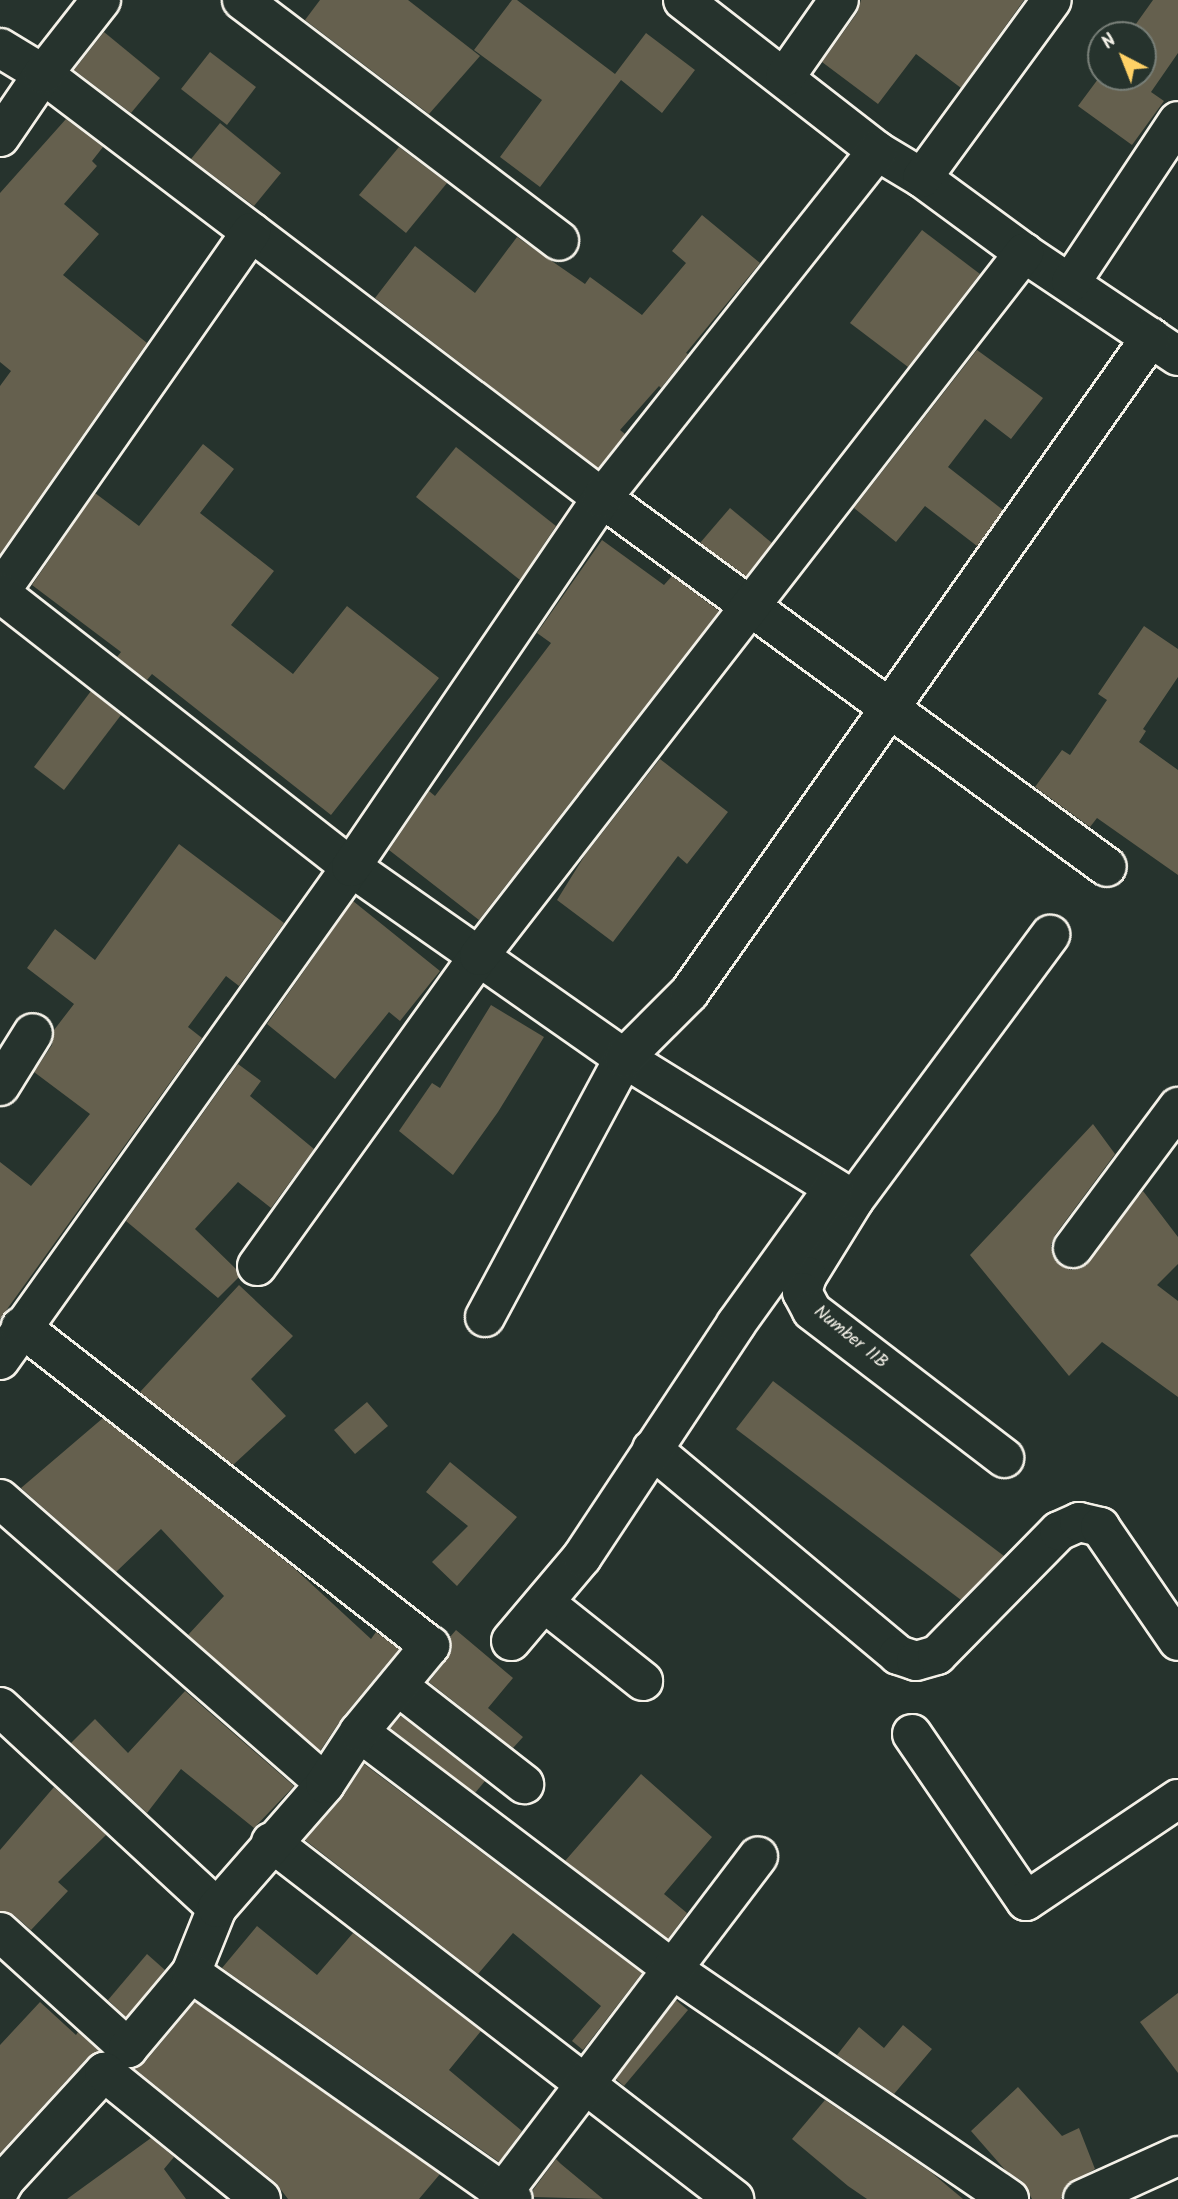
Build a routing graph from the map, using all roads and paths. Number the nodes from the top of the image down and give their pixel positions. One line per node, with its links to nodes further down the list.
1 (101, 0): 7 (street)
2 (242, 0): 14 (street)
3 (683, 0): 8 (street)
4 (839, 0): 8 (street)
5 (1052, 0): 12 (street)
6 (0, 48): 7 (street)
7 (43, 74): 10 (street); 13 (street)
8 (785, 77): 11 (street)
9 (1178, 121): 16 (street)
10 (0, 137)
11 (877, 151): 12 (street); 18 (street)
12 (922, 178): 15 (street)
13 (251, 232): 18 (street); 19 (street)
14 (559, 241)
15 (1024, 253): 16 (street); 20 (street)
16 (1071, 282): 17 (street)
17 (1165, 346): 21 (street)
18 (602, 498): 20 (street); 22 (street)
19 (0, 592): 22 (street)
20 (749, 605): 21 (street); 25 (street)
21 (890, 708): 23 (street); 27 (street)
22 (351, 867): 25 (street); 34 (street)
23 (1107, 867)
24 (1050, 935): 30 (street)
25 (479, 956): 27 (street); 32 (street)
26 (33, 1033): 28 (street)
27 (624, 1058): 30 (street); 33 (street)
28 (0, 1086)
29 (1178, 1107): 31 (street)
30 (844, 1194): 36 (street); 37 (street, Number 11B)
31 (1073, 1248)
32 (257, 1266)
33 (485, 1317)
34 (21, 1327): 35 (street); 43 (street)
35 (0, 1360)
36 (652, 1450): 39 (street); 41 (street)
37 (1004, 1458)
38 (0, 1499): 47 (street)
39 (545, 1604): 40 (street); 42 (street)
40 (512, 1641)
41 (1178, 1641)
42 (643, 1681)
43 (398, 1686): 45 (street); 48 (street)
44 (0, 1707): 52 (street)
45 (359, 1732): 47 (street); 54 (street)
46 (912, 1734): 49 (street)
47 (325, 1784): 50 (street)
48 (524, 1784)
49 (1178, 1798)
50 (271, 1842): 52 (street); 56 (street)
51 (758, 1856): 54 (street)
52 (217, 1908): 55 (street)
53 (0, 1932): 55 (street)
54 (673, 1969): 56 (street); 62 (street)
55 (191, 1973): 59 (street)
56 (586, 2082): 59 (street); 61 (street)
57 (1178, 2156): 63 (street)
58 (9, 2186): 60 (street)
59 (505, 2197)
60 (261, 2199)
61 (734, 2199)
62 (1009, 2199)
63 (1083, 2199)

